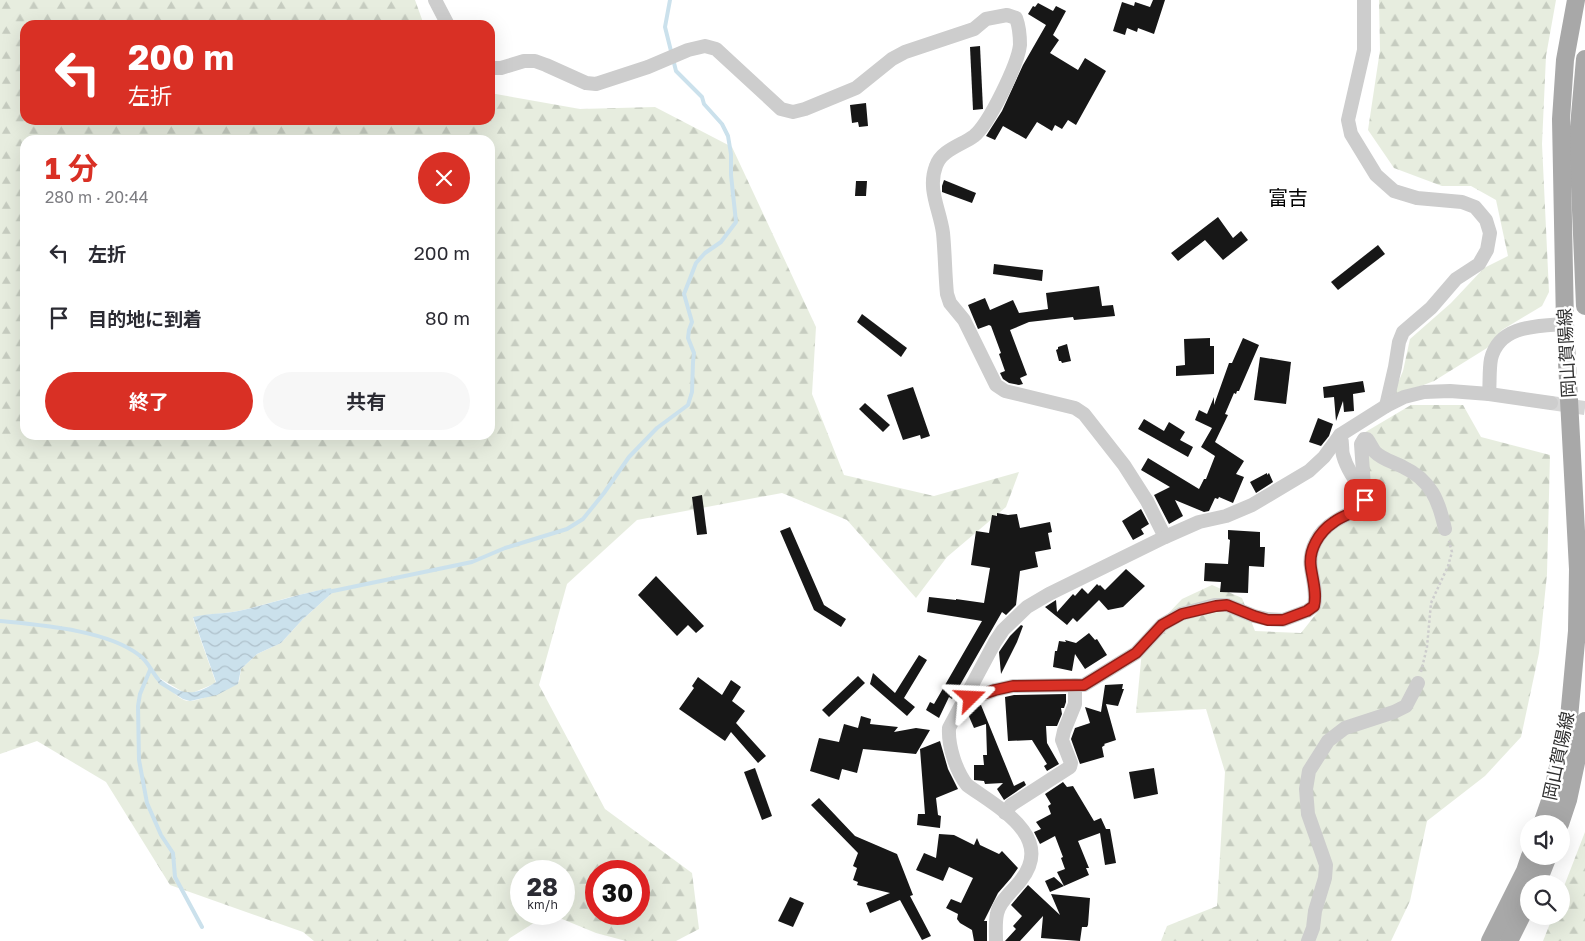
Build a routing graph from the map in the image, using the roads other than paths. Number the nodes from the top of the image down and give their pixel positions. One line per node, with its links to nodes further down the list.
1 (435, 0): 4 (street)
2 (1364, 0): 11 (street)
3 (1576, 0): 8 (main road, 岡山賀陽線)
4 (445, 20)
5 (1585, 59): 7 (main road, 岡山賀陽線)
6 (495, 68): 15 (street)
7 (1585, 306)
8 (1565, 324): 9 (street); 21 (main road, 岡山賀陽線)
9 (1489, 394): 10 (street); 11 (street)
10 (1551, 403)
11 (1386, 406): 12 (street)
12 (1340, 436): 13 (street); 15 (street)
13 (1364, 489): 14 (street); 17 (street)
14 (1446, 529)
15 (1165, 537): 18 (street)
16 (1418, 683): 26 (street)
17 (1075, 685): 18 (street); 20 (street)
18 (965, 698): 20 (street)
19 (1585, 721): 22 (main road, 岡山賀陽線)
20 (1005, 813): 25 (street)
21 (1545, 815)
22 (1563, 815)
23 (1527, 865): 27 (main road)
24 (1520, 919): 28 (main road)
25 (996, 941)
26 (1308, 941)
27 (1490, 941)
28 (1509, 941)

